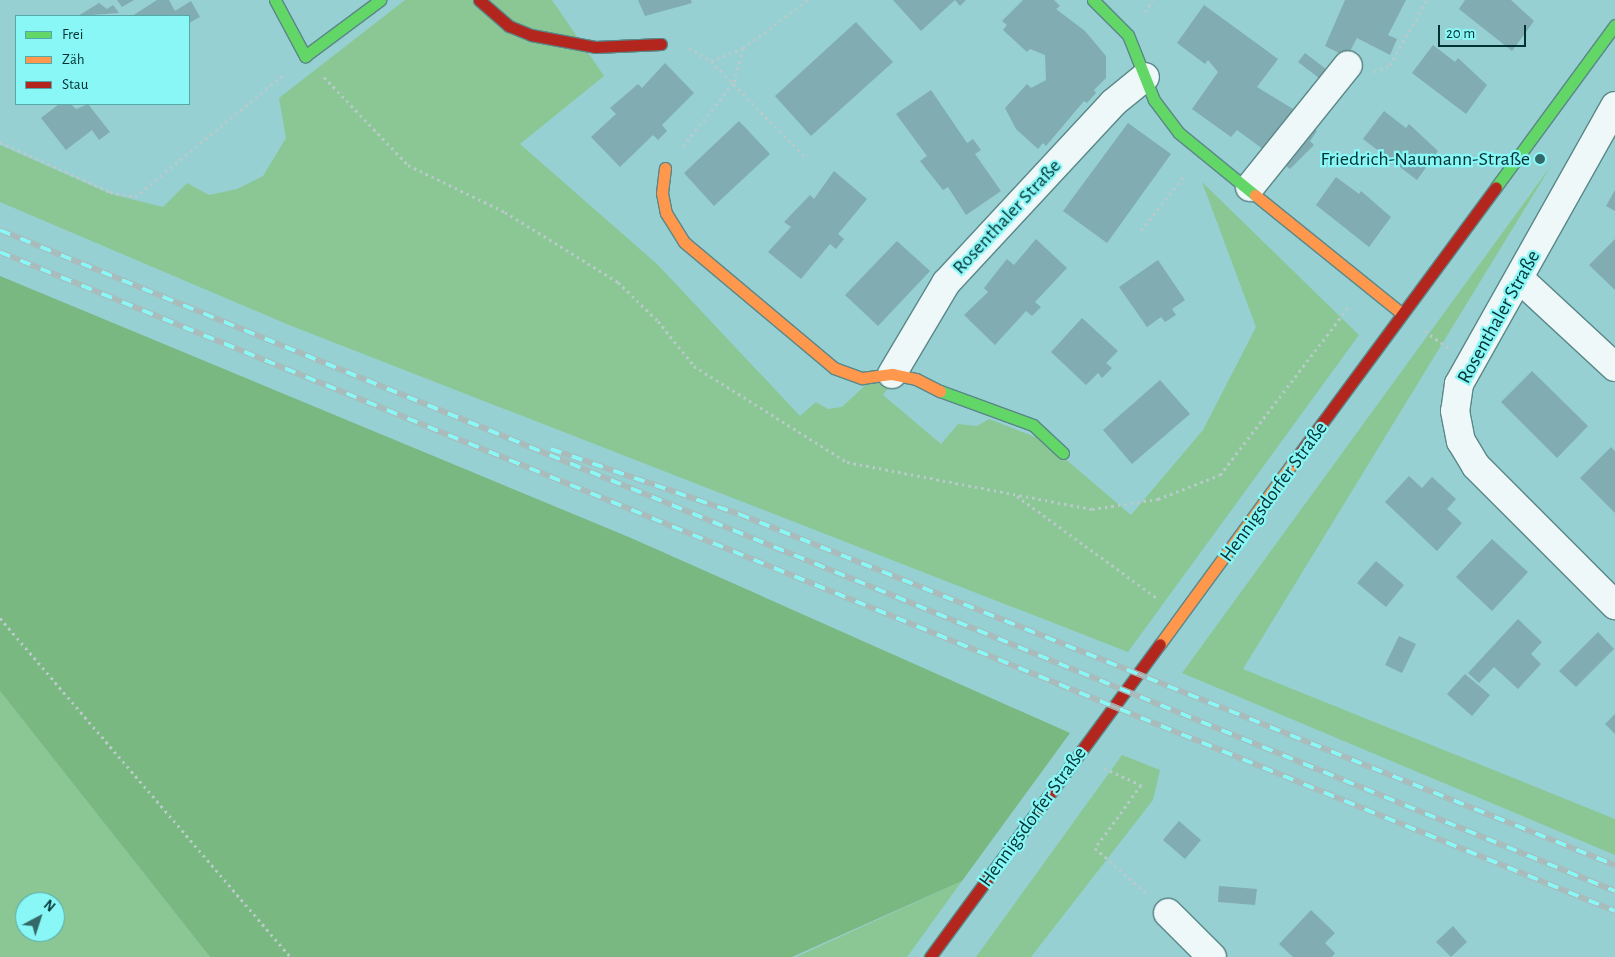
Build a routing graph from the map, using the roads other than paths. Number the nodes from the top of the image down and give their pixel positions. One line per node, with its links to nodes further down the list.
1 (275, 0): 2 (street)
2 (380, 0)
3 (479, 0): 6 (street)
4 (1093, 0): 8 (street)
5 (1614, 28): 13 (street, Hennigsdorfer Straße)
6 (661, 44)
7 (1348, 64): 11 (street)
8 (1145, 77): 11 (street); 15 (street, Rosenthaler Straße)
9 (1615, 106): 12 (street, Rosenthaler Straße)
10 (665, 168): 15 (street)
11 (1250, 187): 13 (street)
12 (1520, 280): 14 (street); 17 (street, Rosenthaler Straße)
13 (1401, 313): 19 (street, Hennigsdorfer Straße)
14 (1615, 367)
15 (892, 374): 16 (street)
16 (1062, 453)
17 (1615, 605)
18 (1168, 913): 20 (street)
19 (930, 957)
20 (1212, 957)

